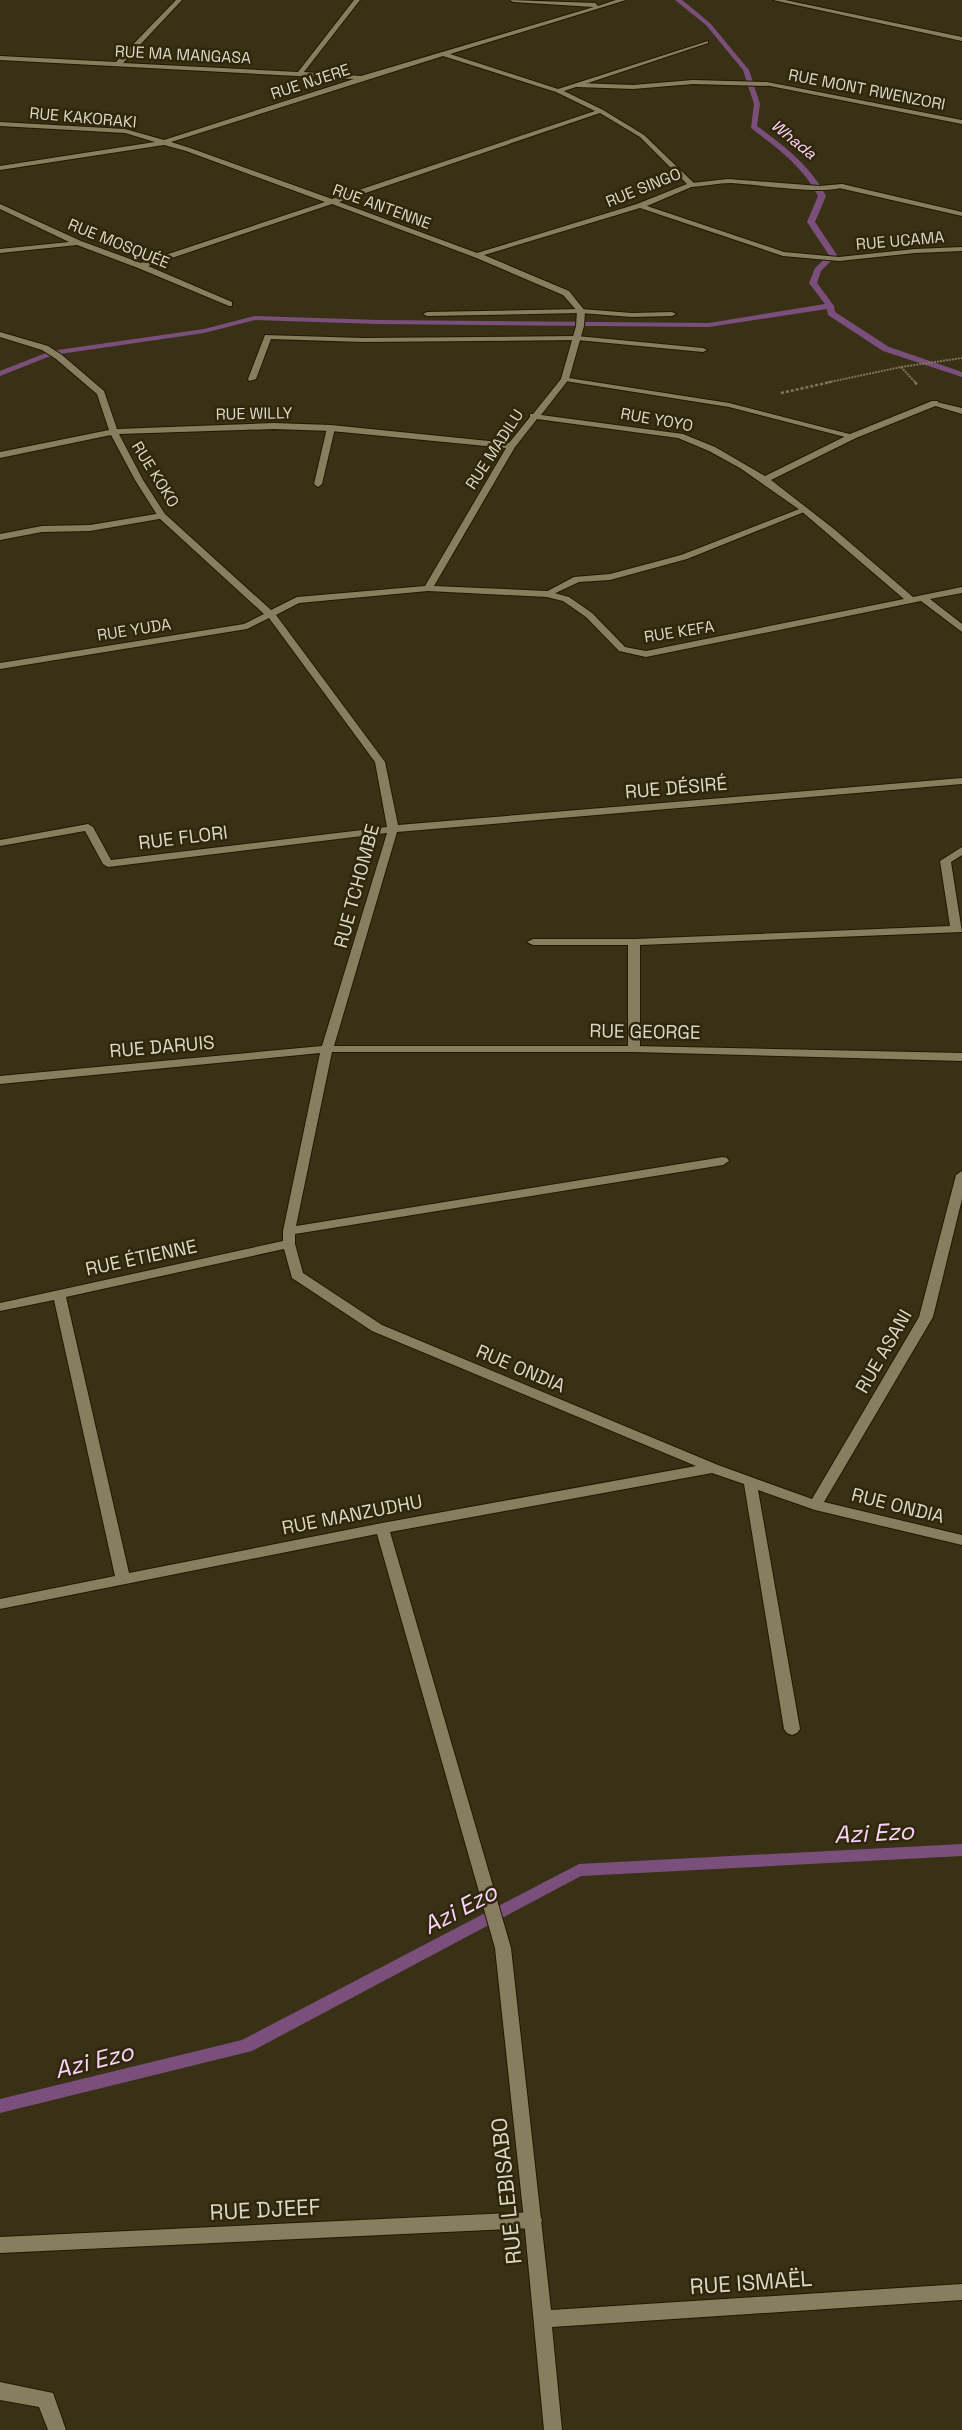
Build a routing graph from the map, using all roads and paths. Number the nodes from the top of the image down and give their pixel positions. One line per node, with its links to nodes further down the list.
1 (179, 0): 11 (street)
2 (357, 0): 12 (street)
3 (513, 0): 6 (street)
4 (623, 0): 6 (street, RUE NJERE)
5 (776, 0): 7 (street)
6 (603, 5): 9 (street, RUE NJERE)
7 (962, 39)
8 (706, 42): 14 (street)
9 (443, 54): 13 (street, RUE NJERE); 15 (street, RUE SINGO)
10 (0, 58): 11 (street, RUE MA MANGASA)
11 (117, 65): 12 (street, RUE MA MANGASA)
12 (300, 73): 13 (street, RUE MA MANGASA)
13 (366, 78): 19 (street, RUE NJERE)
14 (577, 85): 15 (street); 17 (street, RUE MONT RWENZORI)
15 (558, 91): 16 (street, RUE SINGO)
16 (601, 111): 21 (street, RUE SINGO); 22 (street)
17 (962, 122)
18 (0, 124): 19 (street, RUE KAKORAKI)
19 (162, 143): 20 (street, RUE NJERE); 22 (street, RUE ANTENNE)
20 (0, 168)
21 (692, 185): 24 (street, RUE SINGO); 25 (street, RUE UCAMA)
22 (333, 202): 29 (street, RUE ANTENNE); 30 (street)
23 (0, 206): 26 (street, RUE MOSQUÉE)
24 (640, 206): 27 (street, RUE UCAMA); 29 (street, RUE SINGO)
25 (962, 214)
26 (78, 243): 28 (street); 30 (street, RUE MOSQUÉE)
27 (962, 249)
28 (0, 251)
29 (477, 255): 32 (street, RUE ANTENNE)
30 (141, 266): 31 (street, RUE MOSQUÉE)
31 (229, 304)
32 (581, 312): 33 (street); 34 (street); 36 (street, RUE MADILU)
33 (427, 314)
34 (672, 314)
35 (0, 334): 45 (street, RUE KOKO)
36 (577, 338): 37 (street); 39 (street); 40 (street, RUE MADILU)
37 (703, 350)
38 (962, 358): 41 (path)
39 (252, 379)
40 (565, 379): 43 (street, RUE MADILU); 46 (street)
41 (776, 394)
42 (962, 410): 46 (street)
43 (533, 416): 47 (street, RUE MADILU); 49 (street, RUE YOYO)
44 (331, 428): 45 (street, RUE WILLY); 47 (street, RUE WILLY); 50 (street)
45 (114, 432): 48 (street, RUE WILLY); 52 (street, RUE KOKO)
46 (853, 436): 49 (street)
47 (511, 446): 54 (street, RUE MADILU)
48 (0, 454)
49 (767, 479): 51 (street, RUE YOYO)
50 (318, 484)
51 (805, 510): 56 (street); 58 (street, RUE YOYO)
52 (162, 516): 53 (street); 59 (street, RUE KOKO)
53 (0, 537)
54 (428, 588): 56 (street, RUE KEFA); 59 (street, RUE KEFA)
55 (962, 590): 57 (street, RUE KEFA)
56 (547, 594): 58 (street, RUE KEFA)
57 (924, 599): 58 (street, RUE KEFA); 60 (street)
58 (912, 601)
59 (271, 615): 61 (street, RUE YUDA); 63 (street, RUE TCHOMBE)
60 (962, 629)
61 (0, 666)
62 (962, 781): 63 (street, RUE DÉSIRÉ)
63 (393, 828): 64 (street, RUE FLORI); 69 (street, RUE TCHOMBE)
64 (0, 843)
65 (962, 850): 66 (street)
66 (959, 929): 68 (street)
67 (533, 942): 68 (street)
68 (634, 942): 70 (street)
69 (327, 1049): 70 (street, RUE GEORGE); 72 (street, RUE DARUIS); 75 (street, RUE ONDIA)
70 (634, 1049): 71 (street, RUE GEORGE)
71 (962, 1058)
72 (0, 1080)
73 (723, 1161): 75 (street, RUE ÉTIENNE)
74 (962, 1175): 80 (street, RUE ASANI)
75 (289, 1238): 76 (street, RUE ÉTIENNE); 78 (street, RUE ONDIA)
76 (59, 1295): 77 (street, RUE ÉTIENNE); 83 (street)
77 (0, 1307)
78 (713, 1468): 79 (street, RUE ONDIA); 81 (street, RUE MANZUDHU)
79 (750, 1481): 80 (street, RUE ONDIA); 85 (street)
80 (815, 1504): 82 (street, RUE ONDIA)
81 (382, 1528): 83 (street, RUE MANZUDHU); 86 (street, RUE LEBISABO)
82 (962, 1540)
83 (123, 1580): 84 (street, RUE MANZUDHU)
84 (0, 1604)
85 (792, 1729)
86 (533, 2220): 87 (street, RUE DJEEF); 89 (street, RUE LEBISABO)
87 (0, 2245)
88 (962, 2292): 89 (street, RUE ISMAËL)
89 (543, 2319): 92 (street, RUE LEBISABO)
90 (0, 2391): 91 (street)
91 (57, 2430)
92 (553, 2430)

